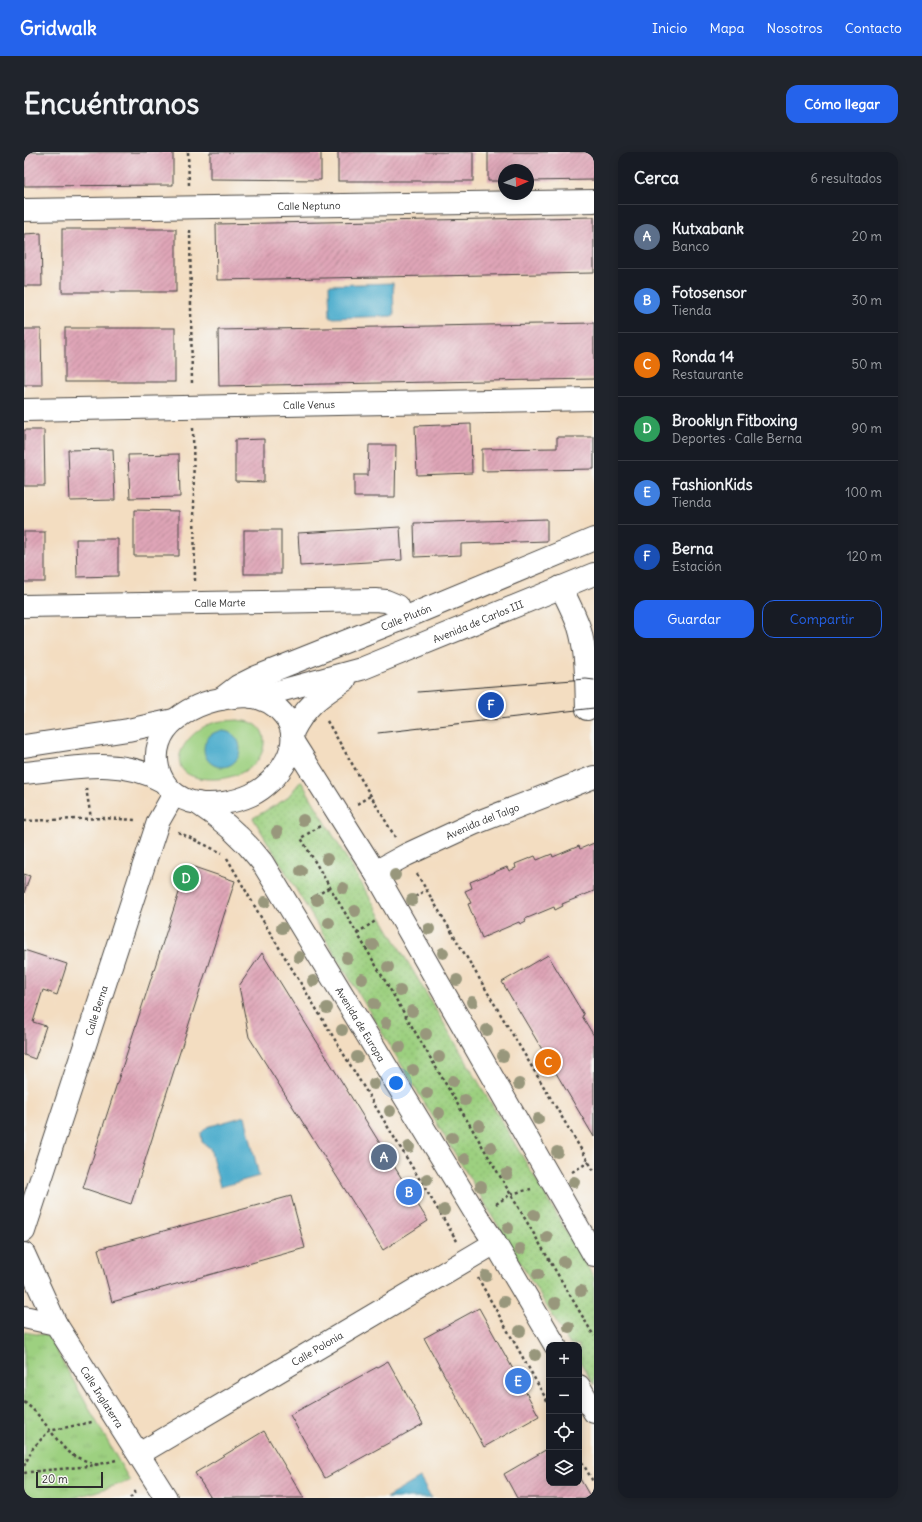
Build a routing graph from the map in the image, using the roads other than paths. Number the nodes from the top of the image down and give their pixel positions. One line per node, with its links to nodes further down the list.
1 (594, 201): 2 (street, Calle Neptuno)
2 (24, 210)
3 (594, 399): 4 (street, Calle Venus)
4 (24, 410)
5 (594, 538): 9 (street, Calle Plutón)
6 (594, 574): 7 (street, Avenida de Carlos III)
7 (561, 587): 10 (street, Avenida de Carlos III); 13 (street)
8 (24, 606): 9 (street, Calle Marte)
9 (397, 622): 12 (street, Calle Plutón)
10 (361, 669): 11 (street, Avenida de Carlos III); 15 (street, Avenida de Carlos III)
11 (252, 697): 12 (street); 15 (street)
12 (221, 699): 14 (street)
13 (587, 709)
14 (174, 720): 16 (street); 19 (street)
15 (292, 738): 20 (street); 21 (street)
16 (24, 746)
17 (24, 773): 19 (street)
18 (594, 777): 21 (street, Avenida del Talgo)
19 (168, 787): 20 (street); 22 (street, Calle Berna)
20 (197, 803): 23 (street, Avenida de Europa)
21 (375, 872): 25 (street)
22 (24, 1231)
23 (495, 1243): 28 (street, Avenida de Europa); 31 (street, Calle Polonia)
24 (24, 1254): 27 (street)
25 (594, 1255)
26 (24, 1317): 27 (street)
27 (56, 1324): 31 (street, Calle Inglaterra)
28 (553, 1342)
29 (582, 1391): 30 (street)
30 (594, 1412)
31 (138, 1454): 32 (street, Calle Inglaterra)
32 (166, 1498)

